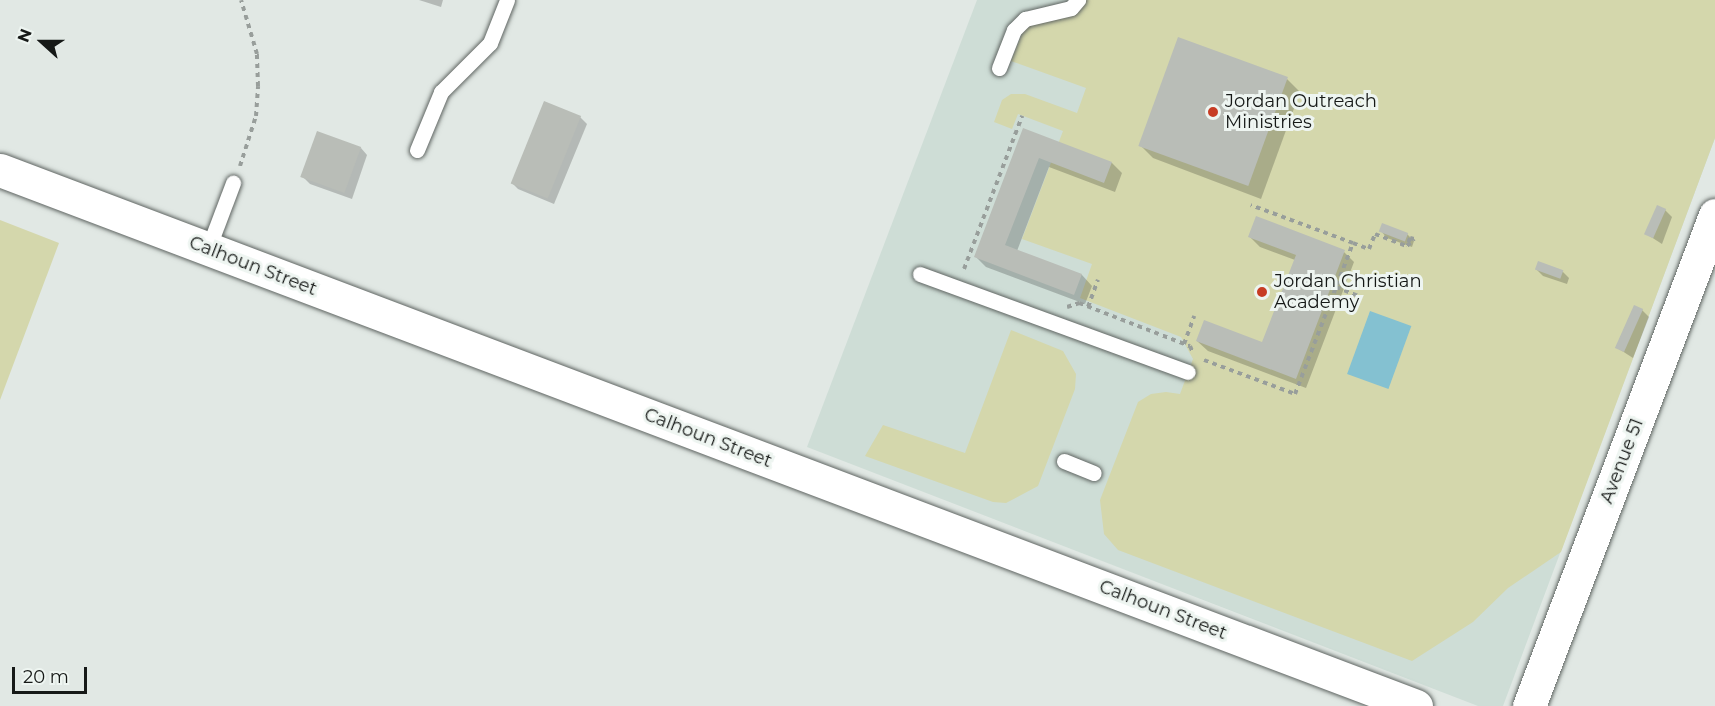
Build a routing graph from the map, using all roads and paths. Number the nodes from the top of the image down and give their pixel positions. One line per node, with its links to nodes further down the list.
1 (241, 0): 8 (path)
2 (507, 0): 6 (lane)
3 (1078, 0): 4 (lane)
4 (999, 68)
5 (1022, 116): 15 (path)
6 (417, 150)
7 (0, 170): 13 (street, Calhoun Street)
8 (233, 183): 13 (lane)
9 (1251, 205): 11 (path)
10 (1715, 215): 30 (street, Avenue 51)
11 (1353, 243): 12 (path); 17 (path)
12 (1407, 246)
13 (207, 249): 29 (street, Calhoun Street)
14 (920, 274): 26 (lane)
15 (975, 274)
16 (1098, 280): 20 (path)
17 (1336, 287): 18 (path); 25 (path)
18 (1361, 297)
19 (1064, 307): 20 (path)
20 (1088, 307): 23 (path)
21 (1194, 316): 25 (path)
22 (1135, 319): 23 (path)
23 (1133, 324): 24 (path); 25 (path)
24 (1131, 330)
25 (1184, 344)
26 (1188, 372)
27 (1064, 462): 28 (lane)
28 (1094, 473)
29 (1416, 706)
30 (1528, 706)

